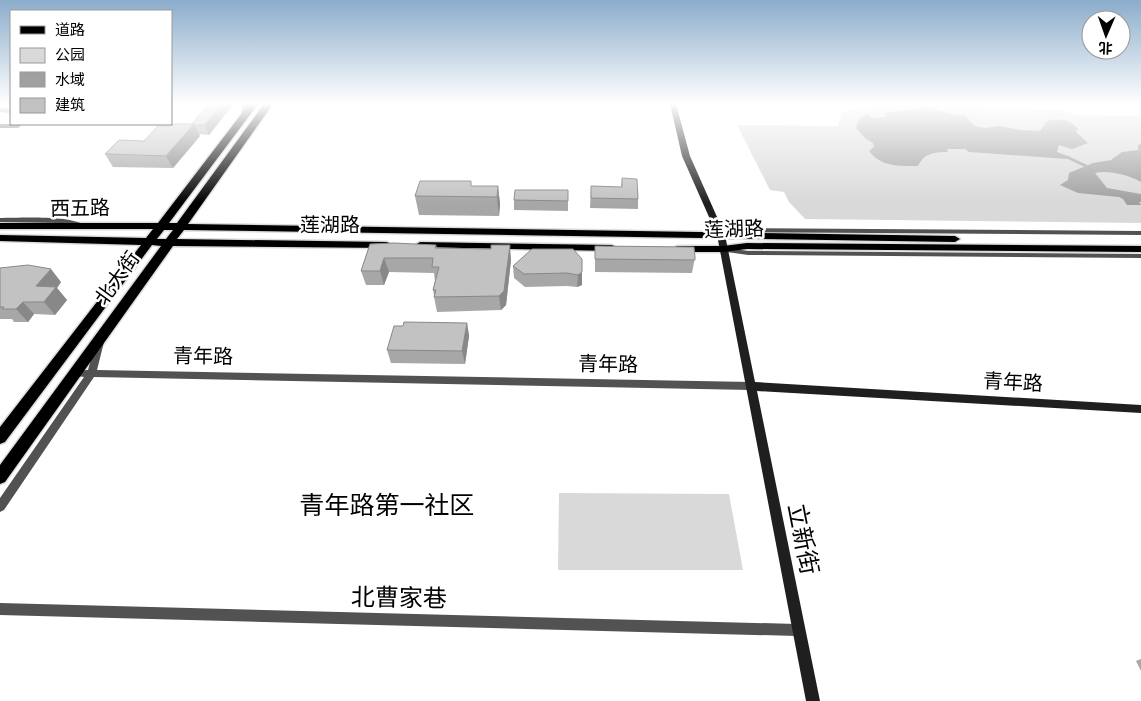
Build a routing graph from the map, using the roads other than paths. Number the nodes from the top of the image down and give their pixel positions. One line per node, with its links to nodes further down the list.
1 (230, 137): 7 (main road, 北大街)
2 (246, 137): 8 (main road, 北大街)
3 (681, 137): 10 (street, 立新街)
4 (0, 220): 6 (street)
5 (0, 226): 6 (main road, 西五路)
6 (90, 226): 7 (main road, 西五路)
7 (160, 226): 8 (main road, 莲湖路); 13 (main road, 北大街)
8 (180, 227): 10 (main road, 莲湖路); 14 (main road, 北大街)
9 (1141, 233): 10 (street)
10 (721, 235): 12 (main road, 莲湖路); 17 (street, 立新街)
11 (0, 238): 13 (main road, 西五路)
12 (1141, 241)
13 (148, 242): 14 (main road, 莲湖路); 25 (main road, 北大街)
14 (169, 242): 15 (main road, 莲湖路); 20 (main road, 北大街)
15 (620, 248)
16 (670, 249): 17 (main road, 莲湖路)
17 (723, 249): 18 (main road, 莲湖路); 19 (street); 23 (street, 立新街)
18 (1141, 249)
19 (1141, 256)
20 (102, 334): 21 (main road, 北大街); 22 (street)
21 (74, 373): 22 (street, 青年路); 26 (main road, 北大街)
22 (92, 373): 23 (street, 青年路); 27 (street)
23 (751, 386): 24 (street, 青年路); 29 (street, 立新街)
24 (1141, 409)
25 (0, 438)
26 (0, 477)
27 (0, 507)
28 (0, 609): 29 (street, 北曹家巷)
29 (797, 630): 30 (street, 立新街)
30 (812, 701)

